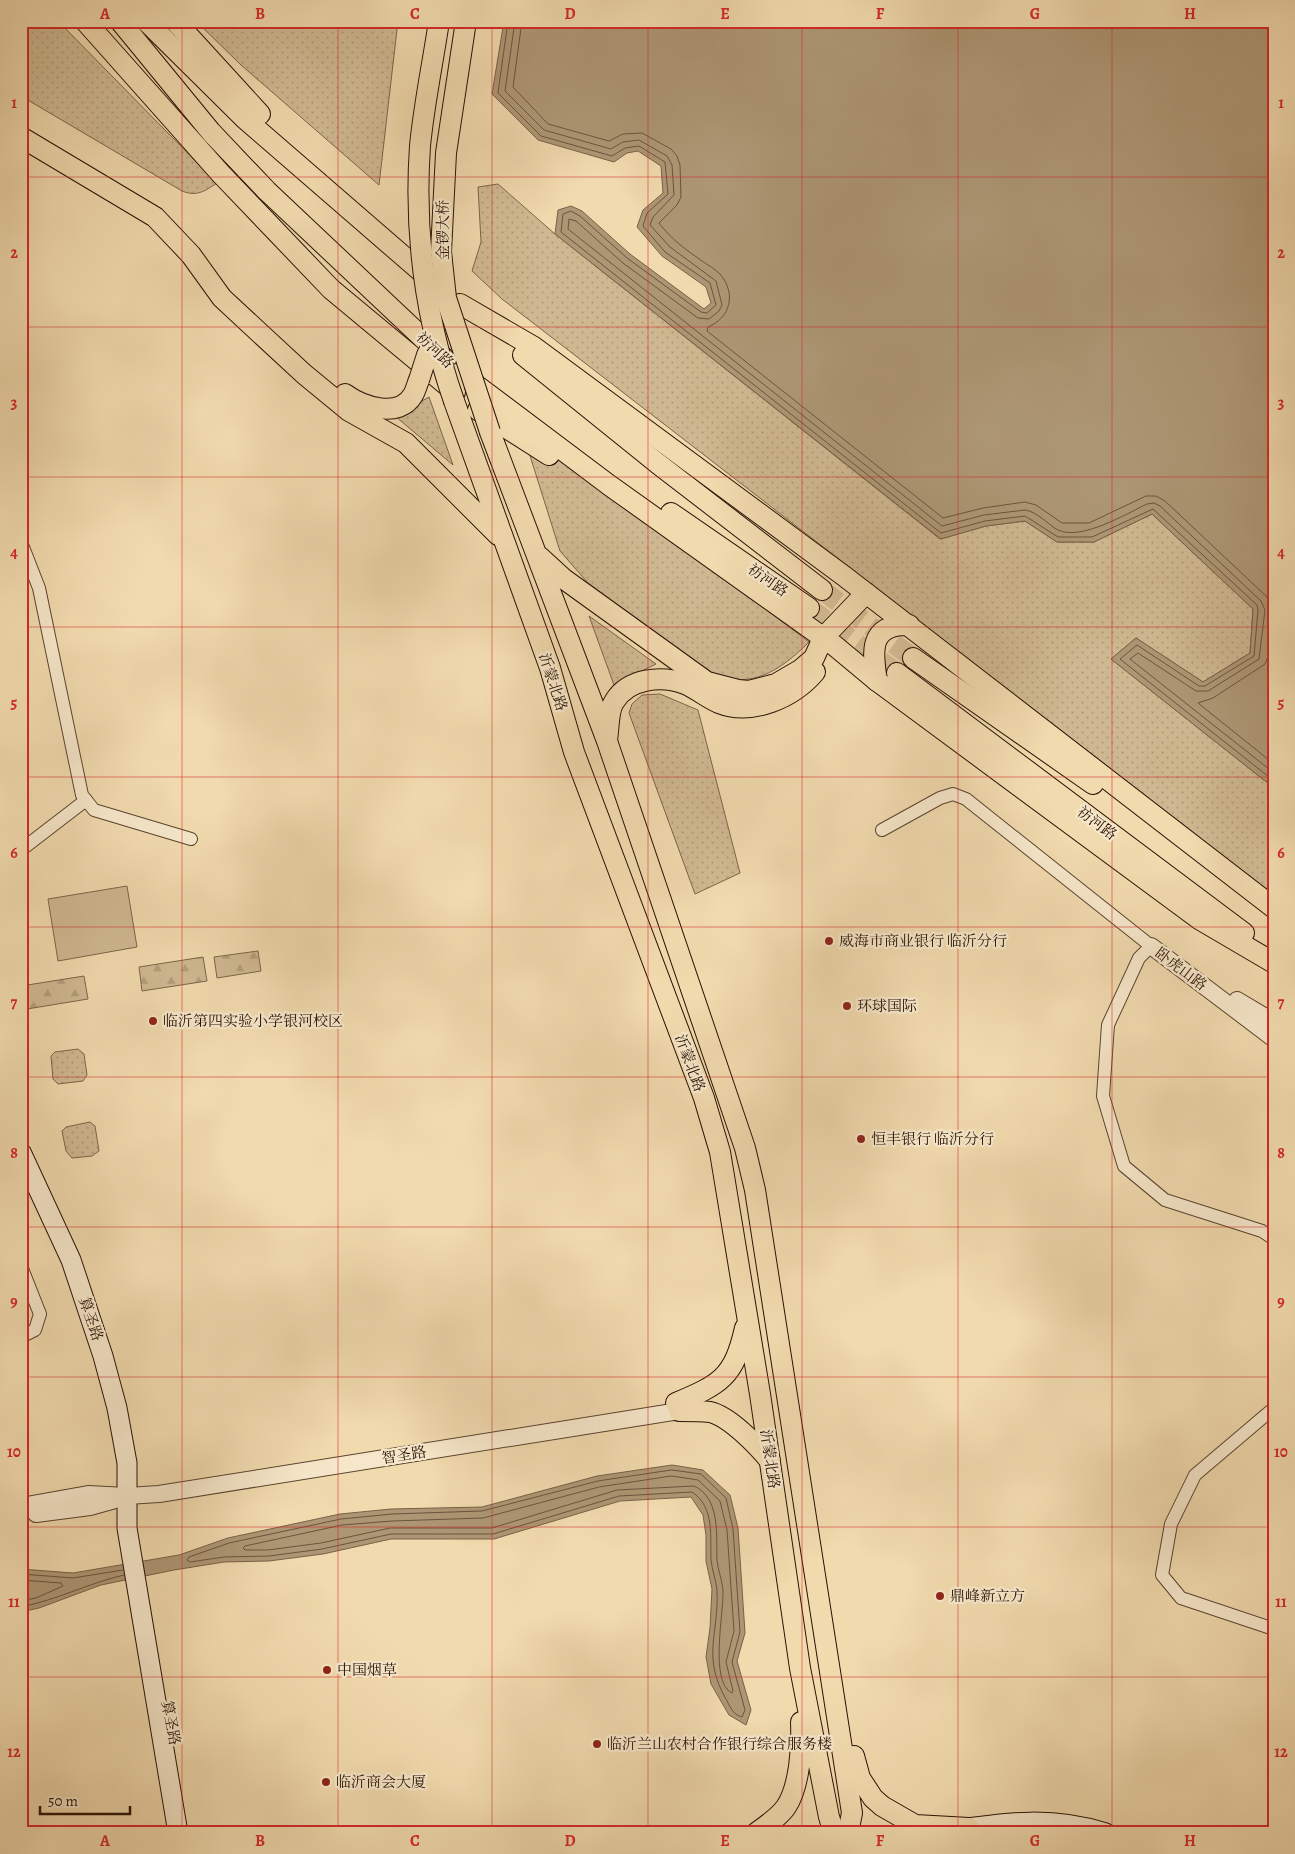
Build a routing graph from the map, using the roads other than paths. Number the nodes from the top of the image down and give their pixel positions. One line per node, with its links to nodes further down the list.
1 (85, 21): 9 (main road)
2 (120, 21): 11 (main road, 祊河路)
3 (146, 21): 10 (main road, 祊河路)
4 (175, 21): 10 (main road, 祊河路)
5 (439, 21): 13 (main road, 金锣大桥, bridge)
6 (466, 21): 15 (main road, 金锣大桥, bridge)
7 (21, 123): 13 (main road, bridge)
8 (21, 137): 16 (main road)
9 (221, 174): 11 (main road); 18 (main road)
10 (383, 240): 12 (main road, 祊河路)
11 (344, 264): 14 (main road, 祊河路)
12 (460, 304): 20 (main road, 祊河路); 21 (main road)
13 (433, 332): 16 (main road, 沂蒙北路, bridge)
14 (460, 373): 18 (main road); 22 (main road, 祊河路)
15 (490, 432): 19 (main road, 沂蒙北路)
16 (502, 540): 44 (main road, 沂蒙北路)
17 (21, 542): 29 (street)
18 (691, 544): 24 (main road)
19 (538, 556): 24 (main road); 28 (main road, 沂蒙北路)
20 (822, 590)
21 (866, 593): 23 (main road); 24 (main road)
22 (809, 608)
23 (909, 625): 27 (main road); 33 (main road)
24 (829, 642): 27 (main road); 28 (main road)
25 (913, 658): 34 (main road, 祊河路)
26 (897, 673): 36 (main road, 祊河路)
27 (877, 680): 37 (main road)
28 (607, 741): 55 (main road, 沂蒙北路)
29 (86, 800): 31 (street); 32 (street)
30 (882, 830): 35 (street)
31 (191, 839)
32 (21, 850)
33 (1274, 908)
34 (1274, 917)
35 (1151, 946): 38 (street, 卧虎山路); 39 (street, 卧虎山路); 42 (street)
36 (1274, 955)
37 (1274, 963)
38 (1274, 1022)
39 (1274, 1039)
40 (21, 1152): 49 (main road, 算圣路)
41 (21, 1176): 49 (main road, 算圣路)
42 (1274, 1239)
43 (21, 1266): 45 (street)
44 (747, 1318): 46 (main road); 48 (main road, 沂蒙北路)
45 (21, 1337)
46 (678, 1407): 48 (main road); 49 (street, 智圣路)
47 (1274, 1408): 53 (street)
48 (770, 1461): 54 (main road, 沂蒙北路)
49 (128, 1496): 50 (street, 智圣路); 51 (street, 智圣路); 52 (main road, 算圣路)
50 (21, 1506)
51 (21, 1516)
52 (142, 1589): 57 (main road, 算圣路); 58 (main road, 算圣路)
53 (1274, 1629)
54 (800, 1668): 59 (main road); 60 (main road, 沂蒙北路)
55 (833, 1679): 56 (main road); 61 (main road, 沂蒙北路)
56 (968, 1828): 62 (main road); 63 (main road)
57 (178, 1833)
58 (189, 1833)
59 (756, 1833)
60 (834, 1833)
61 (848, 1833)
62 (935, 1833)
63 (1106, 1833)

